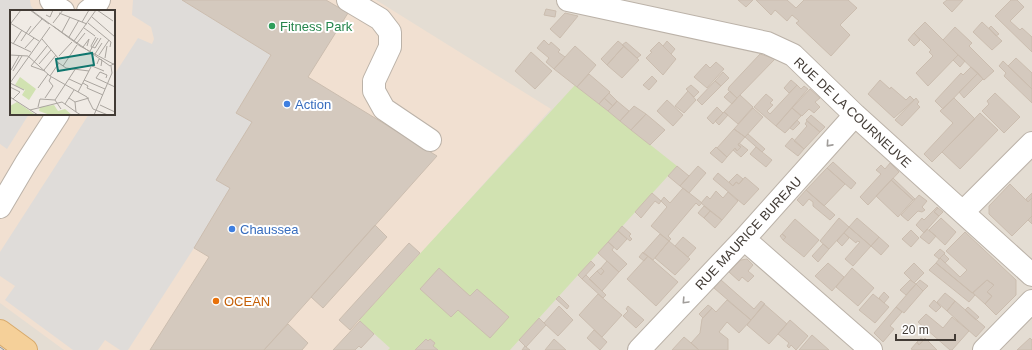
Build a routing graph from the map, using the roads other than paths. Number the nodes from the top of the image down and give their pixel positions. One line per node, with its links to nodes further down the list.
1 (51, 0): 5 (street)
2 (99, 0): 6 (street)
3 (348, 0): 9 (street)
4 (568, 0): 8 (street, RUE DE LA COURNEUVE)
5 (61, 10)
6 (89, 10)
7 (57, 115): 11 (street)
8 (856, 115): 12 (street, RUE DE LA COURNEUVE); 13 (street, RUE MAURICE BUREAU, one-way to 13)
9 (430, 140)
10 (1032, 143): 12 (street)
11 (0, 207)
12 (963, 212): 14 (street, RUE DE LA COURNEUVE)
13 (744, 239): 18 (street, RUE MAURICE BUREAU, one-way to 18); 19 (street)
14 (1032, 275)
15 (1032, 301): 20 (street)
16 (0, 331): 17 (main road)
17 (26, 350)
18 (639, 350)
19 (871, 350)
20 (984, 350)

